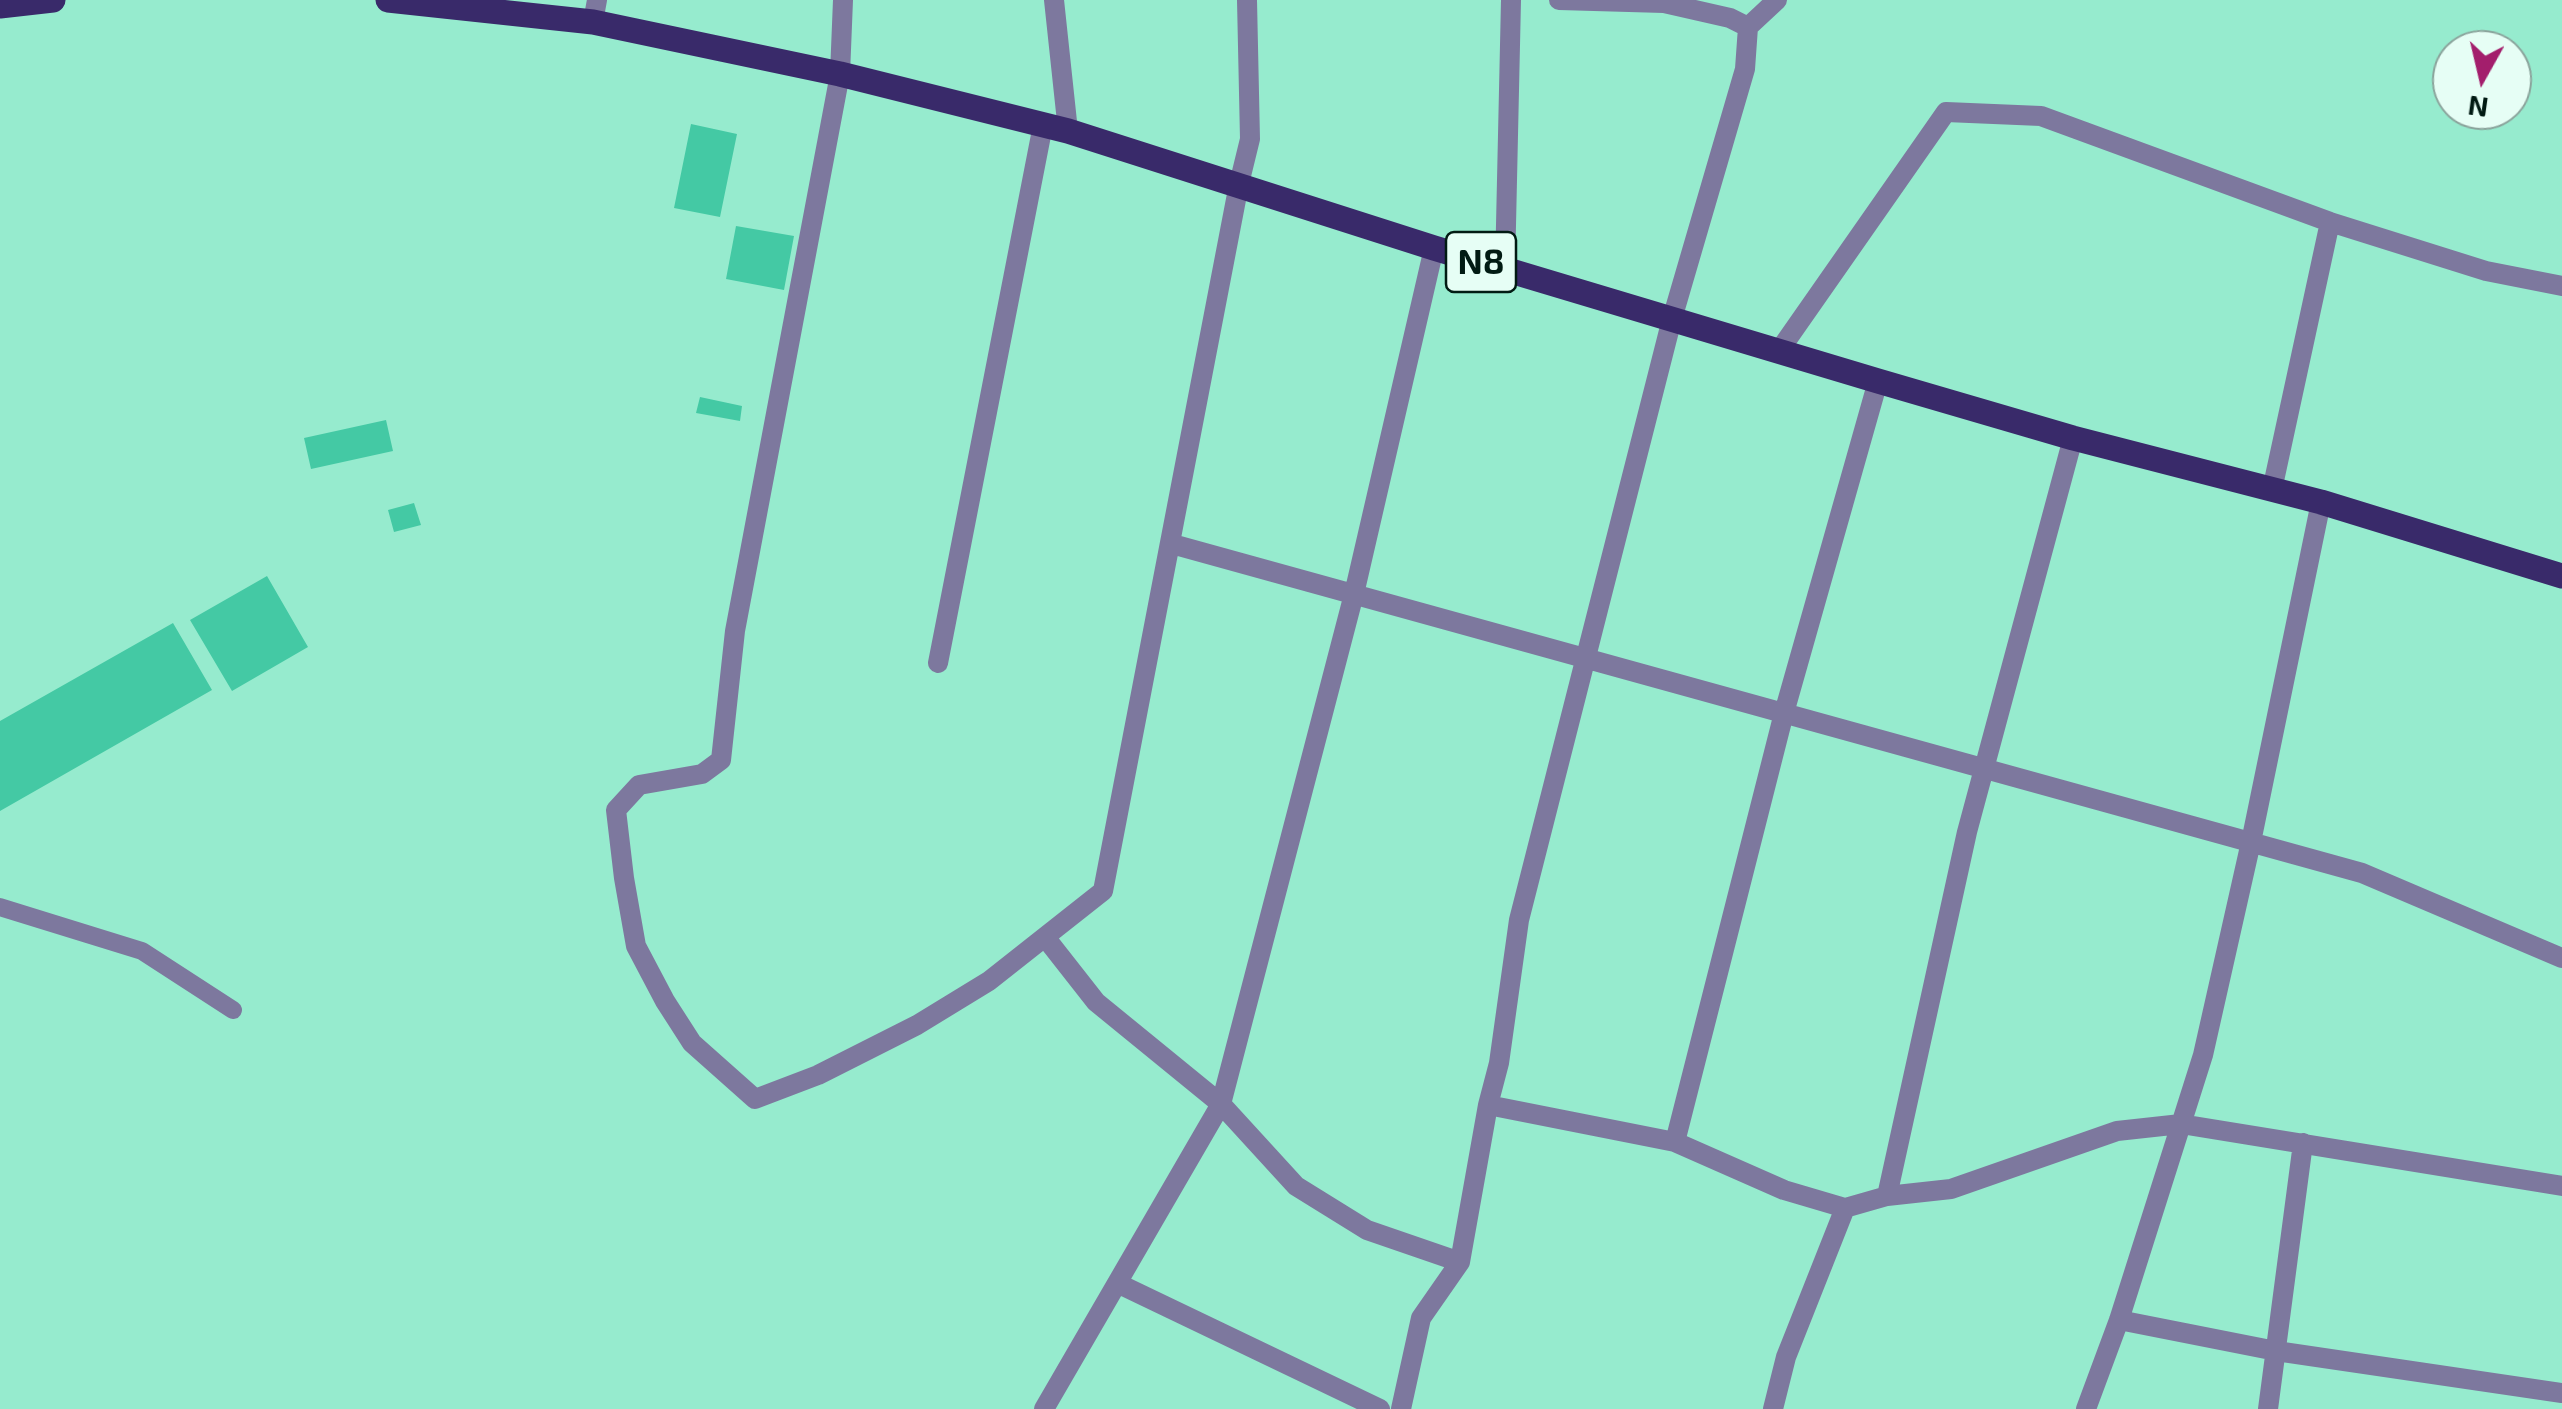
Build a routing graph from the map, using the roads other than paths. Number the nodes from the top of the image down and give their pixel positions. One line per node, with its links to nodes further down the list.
1 (53, 0): 9 (main road)
2 (388, 0): 10 (main road, N8)
3 (843, 0): 12 (street)
4 (1054, 0): 13 (street)
5 (1247, 0): 14 (street)
6 (1512, 0): 17 (street)
7 (1560, 0): 11 (street)
8 (1777, 0): 11 (street)
9 (0, 6)
10 (595, 11): 12 (main road, N8)
11 (1737, 15): 19 (street)
12 (840, 74): 13 (main road, N8); 34 (street)
13 (1056, 128): 14 (main road, N8); 29 (street)
14 (1239, 184): 16 (main road, N8); 25 (street)
15 (2330, 222): 18 (street); 20 (street); 23 (street)
16 (1434, 248): 17 (main road, N8); 27 (street)
17 (1506, 270): 19 (main road, N8)
18 (2562, 286)
19 (1672, 319): 20 (main road, N8); 28 (street)
20 (1779, 351): 21 (main road, N8)
21 (1878, 381): 22 (main road, N8); 30 (street)
22 (2073, 438): 23 (main road, N8); 31 (street)
23 (2272, 490): 24 (main road, N8)
24 (2321, 502): 26 (main road, N8); 32 (street)
25 (1172, 544): 27 (street); 34 (street)
26 (2562, 576)
27 (1354, 594): 28 (street); 37 (street)
28 (1588, 659): 30 (street); 38 (street)
29 (938, 664)
30 (1784, 713): 31 (street); 40 (street)
31 (1985, 769): 32 (street); 43 (street)
32 (2251, 842): 35 (street); 39 (street)
33 (0, 906): 36 (lane)
34 (1045, 937): 37 (street)
35 (2562, 958)
36 (233, 1010)
37 (1221, 1104): 45 (street); 46 (street)
38 (1488, 1106): 40 (street); 45 (street)
39 (2181, 1124): 41 (street); 43 (street); 47 (street)
40 (1676, 1142): 44 (street)
41 (2303, 1143): 42 (street); 48 (street)
42 (2562, 1186)
43 (1887, 1196): 44 (street)
44 (1844, 1208): 53 (street)
45 (1460, 1262): 52 (street)
46 (1116, 1283): 50 (street); 51 (street)
47 (2119, 1320): 48 (street); 54 (street)
48 (2276, 1351): 49 (street); 55 (street)
49 (2562, 1393)
50 (1044, 1409)
51 (1380, 1409)
52 (1401, 1409)
53 (1773, 1409)
54 (2086, 1409)
55 (2268, 1409)

